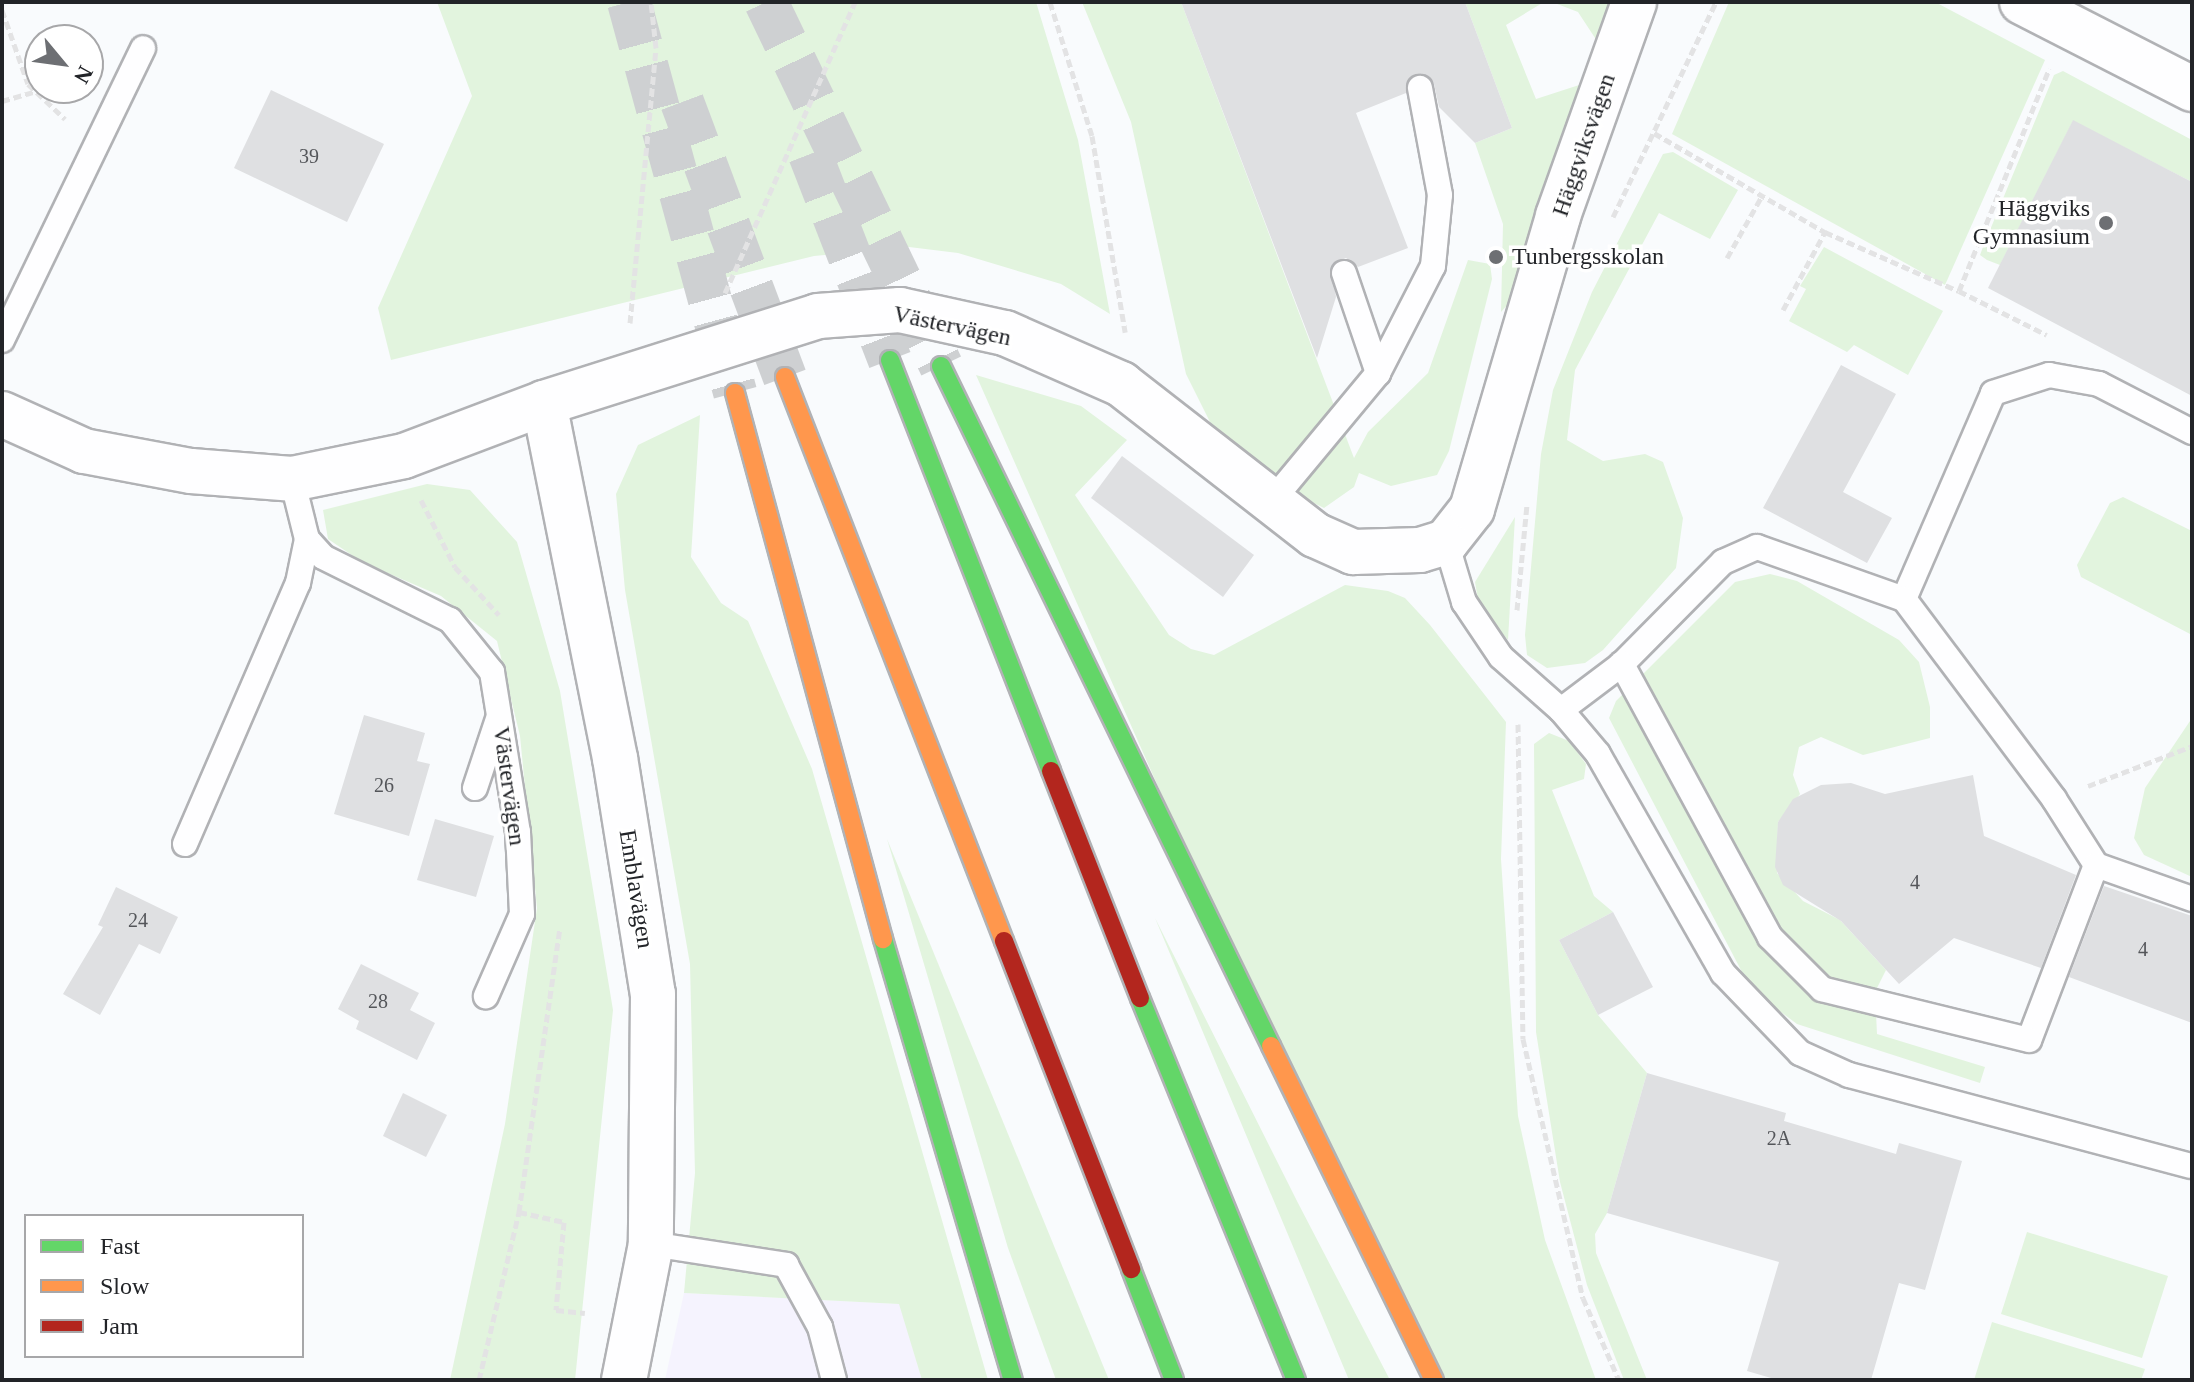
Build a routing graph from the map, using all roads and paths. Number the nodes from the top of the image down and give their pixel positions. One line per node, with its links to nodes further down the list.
1 (651, 2): 25 (path)
2 (855, 2): 23 (path)
3 (1050, 2): 27 (path)
4 (1634, 2): 40 (street, Häggviksvägen)
5 (1716, 2): 16 (path)
6 (2022, 2): 8 (street)
7 (2, 10): 10 (path)
8 (2067, 24): 12 (street); 20 (path)
9 (143, 48): 17 (lane)
10 (24, 66)
11 (1420, 88): 30 (lane)
12 (2192, 89)
13 (24, 95): 14 (path)
14 (2, 101)
15 (50, 104): 17 (path)
16 (1654, 133): 18 (path); 19 (path)
17 (96, 139): 26 (lane)
18 (1762, 196): 20 (path); 21 (path)
19 (1606, 231)
20 (1825, 232): 24 (path)
21 (1727, 258)
22 (1344, 273): 30 (lane)
23 (718, 309)
24 (1783, 310)
25 (628, 339)
26 (2, 340)
27 (1126, 340)
28 (890, 360): 61 (highway)
29 (941, 366): 62 (highway)
30 (1378, 373): 38 (lane)
31 (785, 377): 60 (highway)
32 (735, 393): 59 (highway)
33 (544, 403): 36 (street, Västervägen); 38 (street, Västervägen); 55 (street, Emblavägen)
34 (2, 414): 36 (street, Västervägen)
35 (2192, 432): 41 (lane)
36 (292, 479): 39 (lane)
37 (1528, 496): 43 (path)
38 (1271, 502): 40 (street, Västervägen)
39 (307, 539): 45 (lane, Västervägen); 49 (lane)
40 (1446, 542): 43 (lane)
41 (1904, 599): 42 (lane); 48 (lane)
42 (1622, 664): 44 (lane); 50 (lane)
43 (1513, 668): 44 (lane); 63 (path)
44 (1561, 710): 53 (lane)
45 (499, 717): 47 (lane); 52 (lane, Västervägen)
46 (2192, 746): 48 (path)
47 (475, 788)
48 (2054, 799): 50 (lane)
49 (185, 844)
50 (2096, 865): 51 (lane)
51 (2192, 899)
52 (486, 996)
53 (2190, 1166)
54 (519, 1212): 56 (path)
55 (651, 1244): 57 (street, Emblavägen); 58 (lane)
56 (585, 1313)
57 (624, 1380)
58 (834, 1380)
59 (1013, 1380)
60 (1174, 1380)
61 (1296, 1380)
62 (1434, 1380)
63 (1619, 1380)

